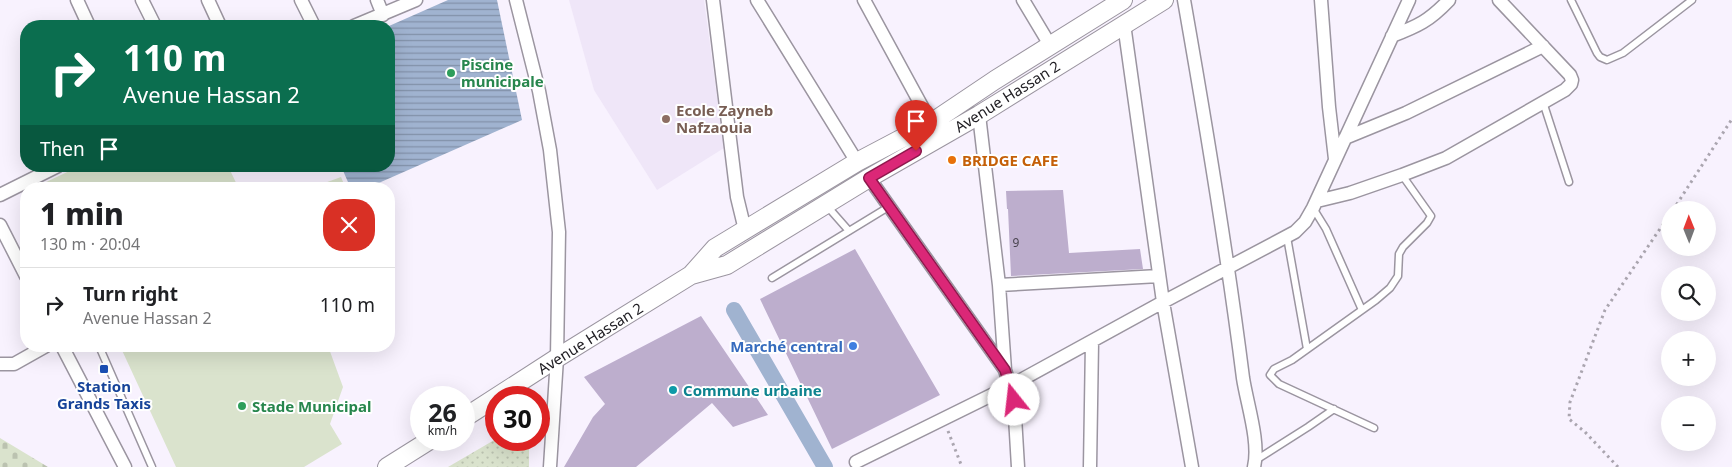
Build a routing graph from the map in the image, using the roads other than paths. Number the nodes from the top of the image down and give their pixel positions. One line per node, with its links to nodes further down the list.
1 (77, 0): 22 (street)
2 (142, 0): 23 (street)
3 (208, 0): 24 (street)
4 (301, 0): 25 (street)
5 (377, 0): 21 (street)
6 (416, 0): 21 (street)
7 (516, 0): 64 (street)
8 (713, 0): 48 (street)
9 (757, 0): 36 (street)
10 (864, 0): 33 (street)
11 (1022, 0): 29 (street)
12 (1123, 0): 29 (main road, Avenue Hassan 2)
13 (1164, 0): 27 (main road, Avenue Hassan 2)
14 (1184, 0): 52 (street)
15 (1321, 0): 35 (street)
16 (1409, 0): 28 (street)
17 (1449, 0): 28 (street)
18 (1500, 0): 30 (street)
19 (1571, 0): 20 (lane)
20 (1692, 0)
21 (383, 15): 26 (street)
22 (86, 20)
23 (152, 20)
24 (217, 20)
25 (311, 20)
26 (370, 20)
27 (1124, 24): 32 (main road, Avenue Hassan 2); 54 (street)
28 (1392, 36): 34 (street)
29 (1050, 45): 33 (main road, Avenue Hassan 2)
30 (1543, 46): 31 (street); 34 (street)
31 (1543, 102): 38 (street); 41 (lane)
32 (979, 115): 39 (main road, Avenue Hassan 2); 56 (street)
33 (931, 123): 36 (main road, Avenue Hassan 2)
34 (1345, 138): 35 (street)
35 (1335, 159): 44 (street)
36 (857, 162): 48 (main road, Avenue Hassan 2)
37 (46, 172): 40 (street)
38 (1402, 175): 44 (street); 58 (lane)
39 (869, 178): 45 (main road, Avenue Hassan 2); 46 (street)
40 (26, 182)
41 (1568, 182)
42 (20, 185): 43 (street)
43 (0, 195)
44 (1315, 204): 50 (street); 58 (lane)
45 (827, 206): 49 (lane); 53 (main road, Avenue Hassan 2)
46 (890, 206): 49 (lane); 66 (street)
47 (0, 224): 51 (street)
48 (745, 230): 53 (main road, Avenue Hassan 2)
49 (849, 231): 55 (lane)
50 (1287, 237): 52 (street); 60 (lane)
51 (20, 264)
52 (1229, 268): 57 (street); 73 (street)
53 (691, 275): 64 (main road, Avenue Hassan 2)
54 (1159, 276): 56 (street); 57 (street)
55 (772, 278)
56 (999, 285): 66 (street)
57 (1163, 302): 59 (street); 80 (street)
58 (1362, 310): 60 (lane)
59 (1092, 342): 67 (street); 79 (street)
60 (1307, 349): 68 (lane)
61 (35, 352): 65 (street)
62 (65, 352): 74 (street)
63 (102, 352): 75 (lane)
64 (557, 358): 69 (main road, Avenue Hassan 2); 77 (street)
65 (0, 364)
66 (1005, 370): 67 (street)
67 (1010, 386): 72 (street); 78 (street)
68 (1334, 409): 70 (lane); 73 (lane)
69 (475, 411)
70 (1374, 428)
71 (412, 451): 76 (main road)
72 (856, 462)
73 (1255, 463)
74 (125, 467)
75 (152, 467)
76 (387, 467)
77 (550, 467)
78 (1018, 467)
79 (1090, 467)
80 (1192, 467)

